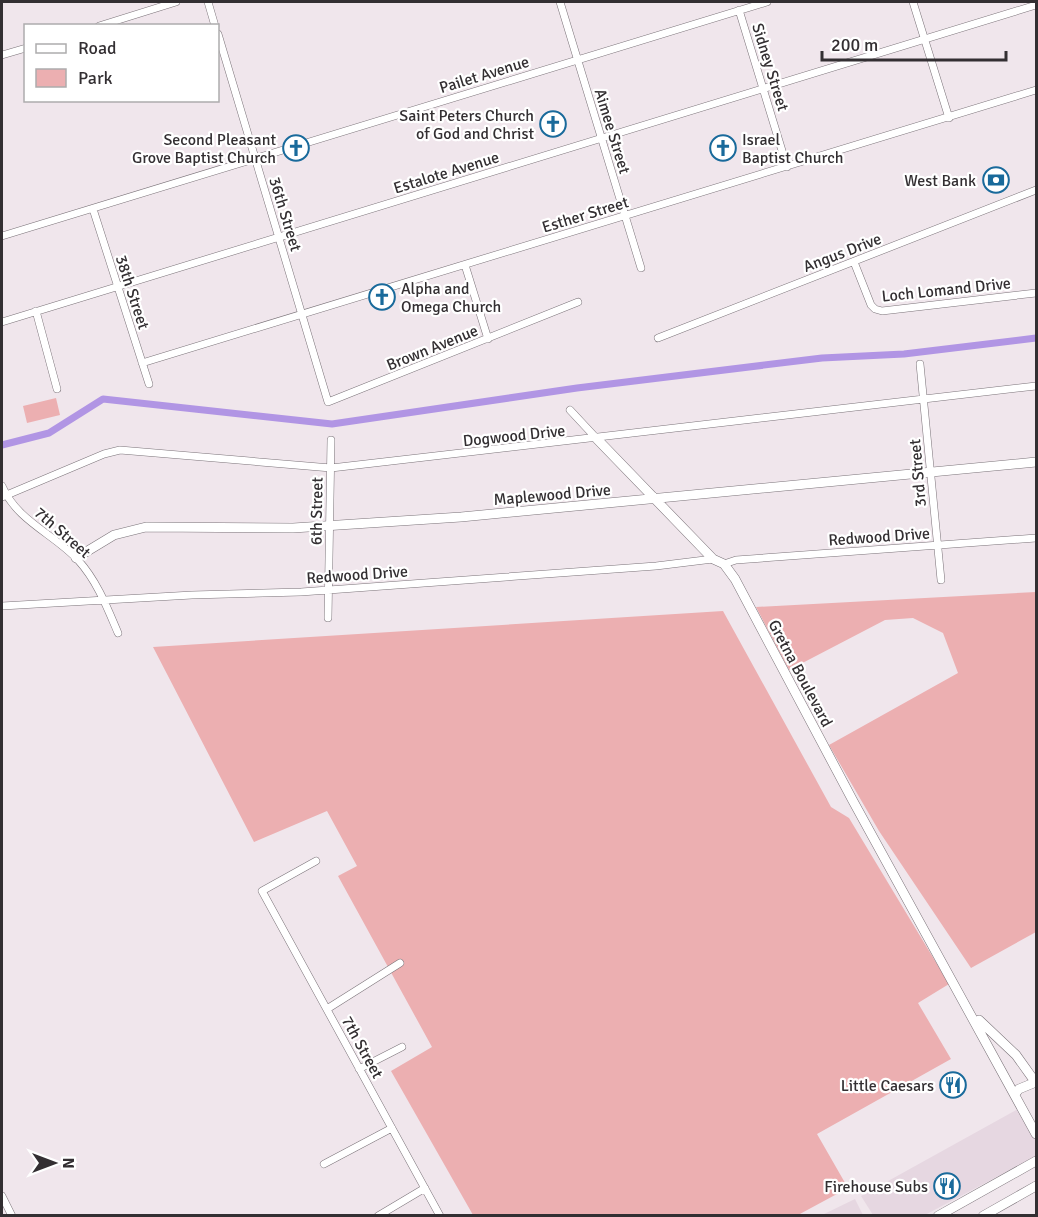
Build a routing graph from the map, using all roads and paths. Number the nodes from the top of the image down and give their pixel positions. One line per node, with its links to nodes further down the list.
1 (176, 2): 8 (street)
2 (208, 2): 9 (street)
3 (560, 2): 14 (street, Aimee Street)
4 (767, 2): 7 (street, Pailet Avenue)
5 (913, 2): 11 (street)
6 (1036, 5): 11 (street, Estalote Avenue)
7 (740, 10): 14 (street, Pailet Avenue); 15 (street, Sidney Street)
8 (105, 24)
9 (214, 24)
10 (219, 37): 19 (street, 36th Street)
11 (925, 39): 15 (street, Estalote Avenue); 17 (street)
12 (24, 49): 13 (street)
13 (2, 55)
14 (577, 60): 18 (street, Aimee Street); 19 (street, Pailet Avenue)
15 (763, 89): 18 (street, Estalote Avenue); 20 (street, Sidney Street)
16 (1036, 90): 17 (street, Esther Street)
17 (949, 118): 20 (street, Esther Street)
18 (602, 138): 23 (street, Aimee Street); 25 (street, Estalote Avenue)
19 (255, 159): 22 (street, Pailet Avenue); 25 (street, 36th Street)
20 (787, 166): 23 (street, Esther Street)
21 (1036, 190): 26 (street, Angus Drive)
22 (93, 209): 24 (street, Pailet Avenue); 29 (street, 38th Street)
23 (625, 216): 27 (street, Esther Street); 28 (street, Aimee Street)
24 (2, 236)
25 (279, 237): 29 (street, Estalote Avenue); 33 (street, 36th Street)
26 (854, 262): 30 (street, Loch Lomand Drive); 35 (street, Angus Drive)
27 (465, 265): 33 (street, Esther Street); 36 (street)
28 (641, 268)
29 (117, 286): 32 (street, Estalote Avenue); 37 (street, 38th Street)
30 (1036, 292)
31 (578, 302): 36 (street, Brown Avenue)
32 (36, 311): 34 (street, Estalote Avenue); 41 (street)
33 (302, 315): 37 (street, Esther Street); 43 (street, 36th Street)
34 (2, 322)
35 (658, 338)
36 (488, 339): 43 (street, Brown Avenue)
37 (142, 363): 39 (street, 38th Street)
38 (920, 364): 42 (street, 3rd Street)
39 (148, 384)
40 (1036, 386): 42 (street, Dogwood Drive)
41 (57, 388)
42 (923, 399): 45 (street, Dogwood Drive); 49 (street, 3rd Street)
43 (328, 402)
44 (570, 410): 45 (street)
45 (597, 439): 48 (street, Dogwood Drive); 52 (street)
46 (331, 440): 48 (street, 6th Street)
47 (1036, 462): 49 (street, Maplewood Drive)
48 (331, 468): 51 (street, Dogwood Drive); 53 (street, 6th Street)
49 (930, 472): 52 (street, Maplewood Drive); 55 (street, 3rd Street)
50 (2, 486): 51 (street, 7th Street)
51 (4, 496): 56 (street, 7th Street)
52 (653, 500): 53 (street, Maplewood Drive); 57 (street)
53 (329, 525): 56 (street, Maplewood Drive); 60 (street, 6th Street)
54 (1036, 538): 55 (street, Redwood Drive)
55 (937, 545): 58 (street, Redwood Drive); 59 (street, 3rd Street)
56 (76, 558): 61 (street, 7th Street)
57 (713, 560): 58 (street); 60 (street, Redwood Drive)
58 (724, 564): 67 (street, Gretna Boulevard)
59 (941, 580)
60 (328, 590): 61 (street, Redwood Drive); 63 (street, 6th Street)
61 (104, 600): 62 (street, Redwood Drive); 64 (street, 7th Street)
62 (2, 606)
63 (328, 618)
64 (118, 633)
65 (316, 861): 68 (street, 7th Street)
66 (400, 963): 68 (street)
67 (958, 988): 71 (street, Gretna Boulevard); 72 (street, Gretna Boulevard)
68 (327, 1009): 70 (street, 7th Street)
69 (402, 1047): 70 (street)
70 (359, 1069): 73 (street, 7th Street)
71 (1036, 1082): 72 (street)
72 (1015, 1094): 74 (street, Gretna Boulevard)
73 (392, 1128): 75 (street); 78 (street, 7th Street)
74 (1036, 1134)
75 (324, 1164)
76 (1035, 1164): 83 (street)
77 (1036, 1186): 84 (street)
78 (425, 1188): 81 (street); 82 (street, 7th Street)
79 (2, 1196): 80 (street)
80 (12, 1215)
81 (378, 1215)
82 (440, 1215)
83 (938, 1215)
84 (983, 1215)

